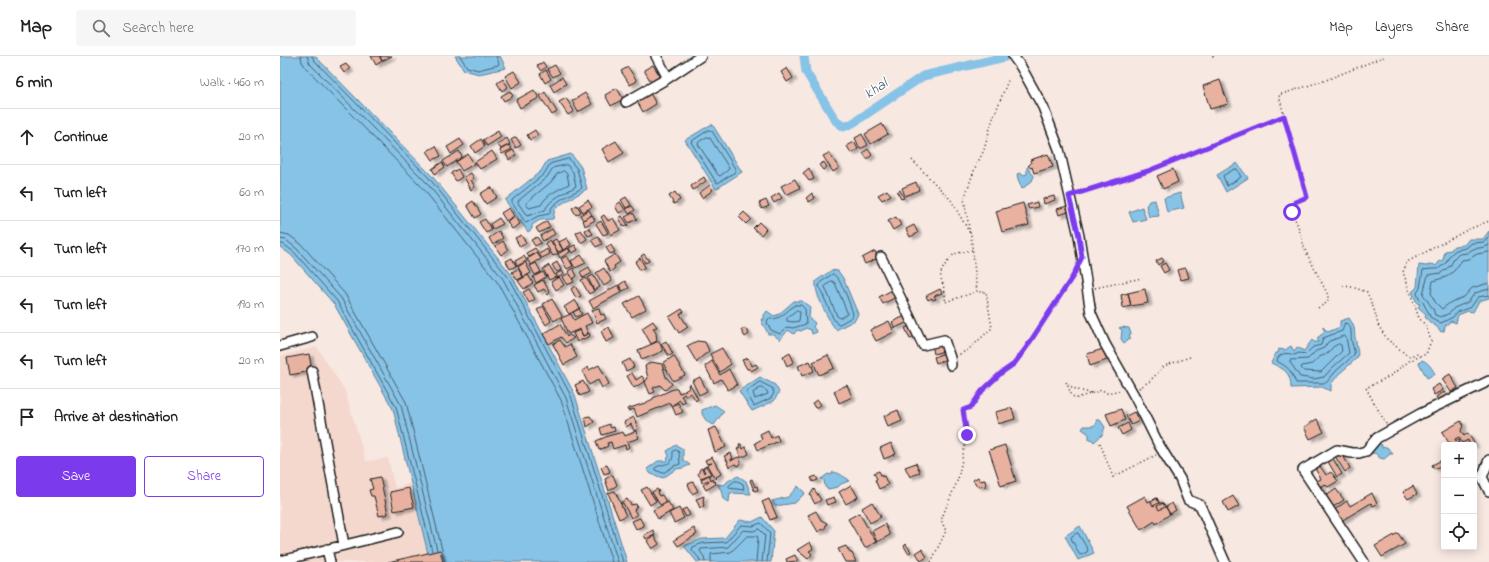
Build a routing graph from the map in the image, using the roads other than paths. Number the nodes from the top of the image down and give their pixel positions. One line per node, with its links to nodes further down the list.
1 (656, 56): 4 (street)
2 (701, 56): 4 (street)
3 (1013, 56): 19 (street)
4 (668, 78): 5 (street)
5 (626, 102)
6 (881, 257): 9 (street)
7 (312, 337): 8 (street)
8 (280, 346)
9 (950, 362)
10 (312, 371): 15 (street)
11 (1489, 381): 20 (street)
12 (1489, 460): 13 (street)
13 (1489, 491)
14 (398, 532): 15 (street)
15 (344, 545): 16 (street)
16 (327, 549): 17 (street); 18 (street)
17 (280, 561)
18 (332, 561)
19 (1225, 562)
20 (1364, 562)

